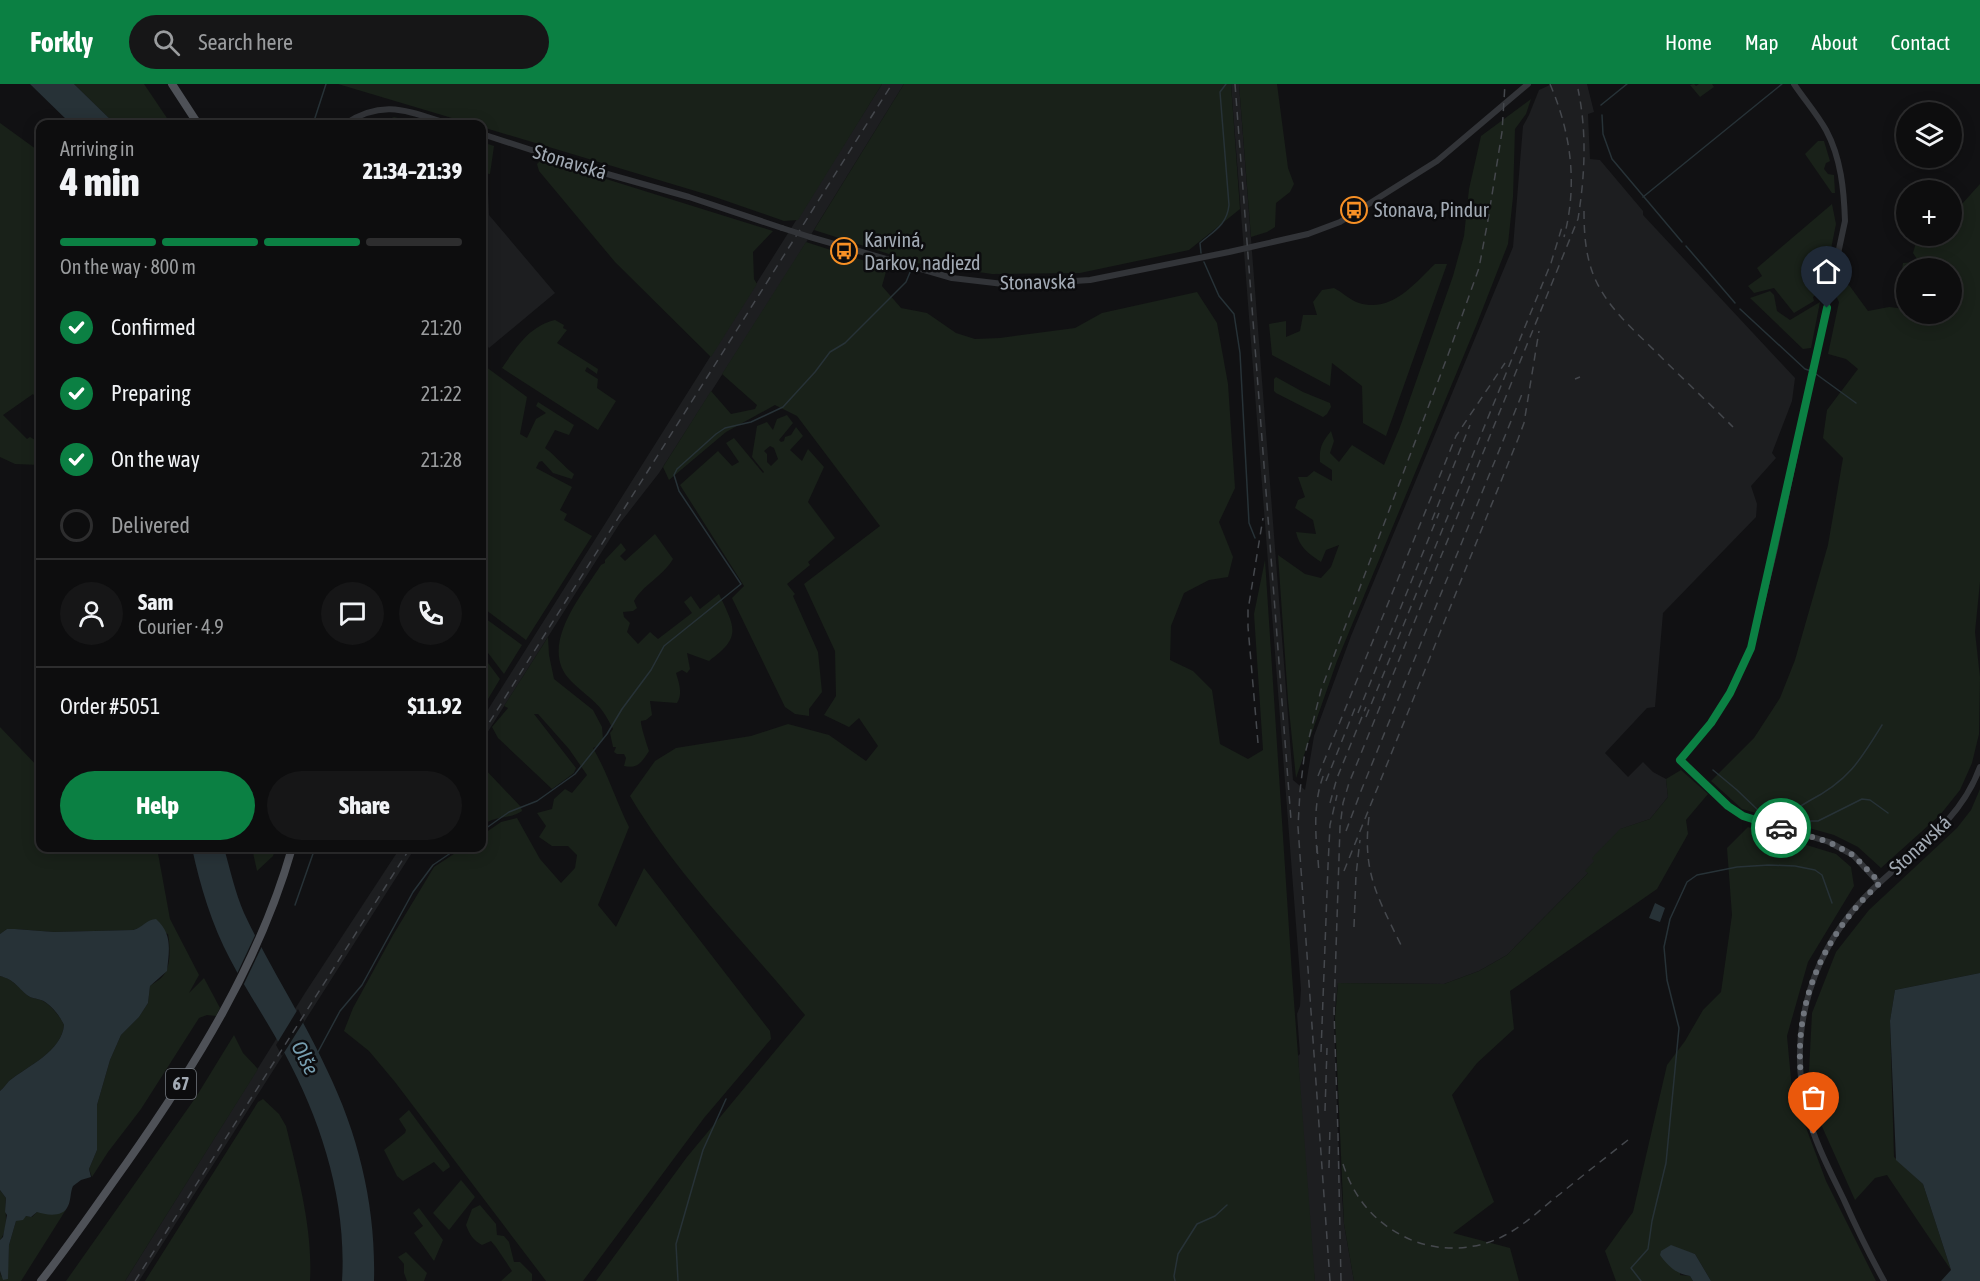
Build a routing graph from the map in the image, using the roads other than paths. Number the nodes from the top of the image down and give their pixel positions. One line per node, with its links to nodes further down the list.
1 (172, 84): 4 (main road)
2 (1528, 84): 7 (street, Stonavská, bridge)
3 (1794, 84): 10 (street)
4 (195, 120)
5 (352, 120): 6 (street)
6 (435, 120)
7 (486, 135)
8 (1980, 767): 10 (street, Stonavská)
9 (291, 852): 11 (main road, 67)
10 (1880, 883): 14 (street, Stonavská)
11 (67, 1248): 12 (main road, 67); 13 (main road, 67)
12 (41, 1281)
13 (48, 1281)
14 (1884, 1281)

